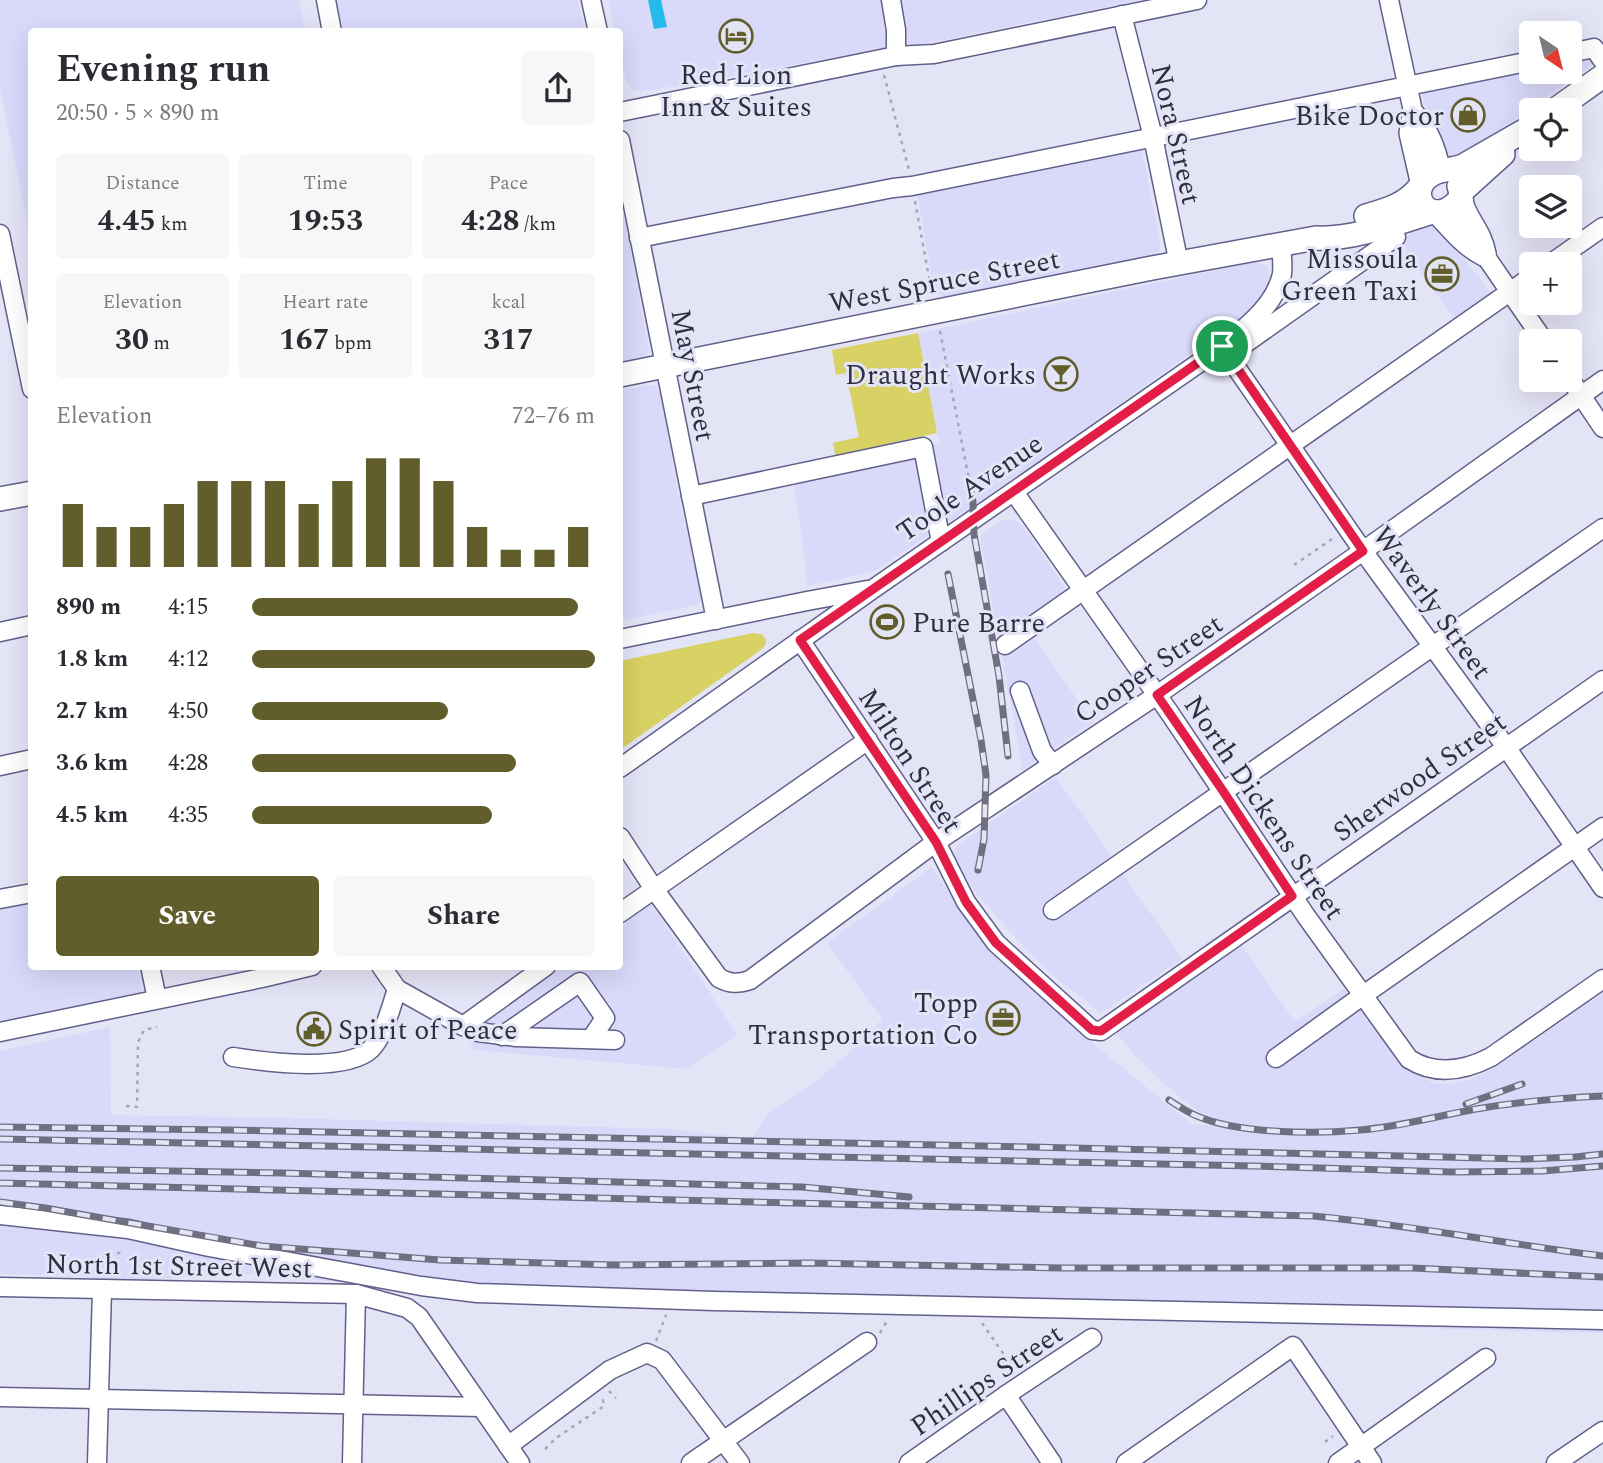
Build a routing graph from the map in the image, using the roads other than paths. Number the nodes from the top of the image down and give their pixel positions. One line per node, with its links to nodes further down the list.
1 (326, 0): 7 (street)
2 (591, 0): 8 (street)
3 (891, 0): 10 (street)
4 (1198, 0): 6 (street)
5 (1389, 0): 14 (street)
6 (1122, 15): 10 (street); 19 (street, Nora Street)
7 (331, 28)
8 (597, 28)
9 (1582, 50): 11 (street)
10 (897, 56): 16 (street)
11 (1603, 61)
12 (1519, 64): 14 (street)
13 (1603, 76): 15 (main road)
14 (1407, 87): 17 (street); 19 (street)
15 (1572, 98)
16 (623, 110)
17 (1414, 116): 22 (main road)
18 (1519, 134): 22 (main road)
19 (1153, 137): 28 (street); 33 (street, Nora Street)
20 (1519, 138): 23 (main road)
21 (623, 155): 28 (street, May Street)
22 (1432, 178): 23 (main road); 24 (main road); 29 (main road)
23 (1461, 195): 24 (main road); 32 (main road)
24 (1434, 212): 29 (main road); 32 (main road)
25 (1603, 227): 31 (street)
26 (0, 237): 39 (street)
27 (1396, 237): 37 (street)
28 (639, 238): 38 (street, May Street)
29 (1316, 238): 30 (main road)
30 (1281, 246): 33 (main road, West Spruce Street); 37 (street, Toole Avenue)
31 (1567, 252)
32 (1484, 254): 35 (street)
33 (1179, 264): 38 (main road, West Spruce Street)
34 (1519, 286): 35 (street)
35 (1510, 292): 36 (street); 45 (street)
36 (1536, 329)
37 (1225, 351): 45 (street, Waverly Street); 46 (street, Toole Avenue)
38 (665, 367): 40 (main road, West Spruce Street); 48 (street, May Street)
39 (28, 370)
40 (623, 374)
41 (1603, 380): 43 (street, Cooper Street)
42 (1579, 392): 43 (street)
43 (1581, 395): 44 (street); 52 (street, Cooper Street)
44 (1603, 428)
45 (1290, 445): 52 (street, Waverly Street); 54 (street)
46 (1014, 492): 51 (street, Toole Avenue); 54 (street, North Dickens Street)
47 (28, 494): 49 (main road)
48 (691, 496): 51 (street); 55 (street, May Street)
49 (0, 499)
50 (1603, 528): 61 (street)
51 (941, 542): 53 (street, Toole Avenue)
52 (1363, 551): 61 (street, Waverly Street); 64 (street, Cooper Street)
53 (873, 589): 55 (street); 59 (street, Toole Avenue)
54 (1083, 590): 60 (street); 64 (street, North Dickens Street)
55 (716, 620): 58 (street)
56 (28, 626): 57 (street)
57 (0, 632)
58 (623, 638)
59 (800, 640): 65 (street, Milton Street); 70 (street, Toole Avenue)
60 (1004, 645)
61 (1432, 646): 66 (street, Waverly Street); 71 (street)
62 (1603, 680): 66 (street, Sherwood Street)
63 (1020, 691): 68 (street)
64 (1157, 695): 68 (street, Cooper Street); 71 (street, North Dickens Street)
65 (868, 740): 74 (street, Milton Street); 77 (street)
66 (1506, 747): 75 (street, Waverly Street); 79 (street, Sherwood Street)
67 (28, 760): 69 (street)
68 (1053, 765): 74 (street, Cooper Street)
69 (0, 766)
70 (623, 766)
71 (1223, 791): 79 (street, North Dickens Street); 81 (street)
72 (1603, 827): 75 (street)
73 (623, 842): 77 (street)
74 (936, 842): 77 (street, Cooper Street); 92 (street, Milton Street)
75 (1574, 846): 76 (street, Waverly Street); 89 (street)
76 (1603, 888)
77 (654, 889): 82 (street)
78 (28, 894): 80 (street)
79 (1292, 896): 89 (street, North Dickens Street); 92 (street, Sherwood Street)
80 (0, 900)
81 (1053, 910)
82 (623, 911)
83 (151, 970): 90 (street)
84 (296, 970): 90 (street)
85 (384, 970): 88 (street)
86 (540, 970): 91 (street)
87 (1603, 979): 89 (street, North Dickens Street)
88 (397, 989): 91 (street); 97 (street)
89 (1362, 996): 98 (street)
90 (157, 999): 93 (street)
91 (463, 1026): 94 (street)
92 (1092, 1030)
93 (0, 1032)
94 (502, 1036): 95 (street); 95 (street)
95 (592, 1039): 96 (street)
96 (615, 1040)
97 (233, 1057)
98 (1276, 1058)
99 (0, 1215): 103 (street)
100 (0, 1287): 101 (street, North 1st Street West)
101 (102, 1290): 102 (street, North 1st Street West); 109 (street)
102 (356, 1294): 110 (street); 111 (street, North 1st Street West)
103 (1603, 1320)
104 (1092, 1338): 107 (street, Phillips Street)
105 (867, 1342): 113 (street)
106 (1486, 1358): 115 (street)
107 (1006, 1395): 121 (street, Phillips Street); 122 (street)
108 (0, 1397): 109 (street)
109 (99, 1400): 110 (street); 116 (street)
110 (353, 1405): 111 (street); 117 (street)
111 (481, 1407): 114 (street, North 1st Street West)
112 (1603, 1431): 126 (street)
113 (724, 1440): 114 (street); 119 (street); 120 (street)
114 (508, 1446): 118 (street, North 1st Street West)
115 (1361, 1447): 123 (street); 124 (street); 125 (street)
116 (97, 1463)
117 (352, 1463)
118 (520, 1463)
119 (691, 1463)
120 (740, 1463)
121 (909, 1463)
122 (1052, 1463)
123 (1126, 1463)
124 (1338, 1463)
125 (1372, 1463)
126 (1556, 1463)

